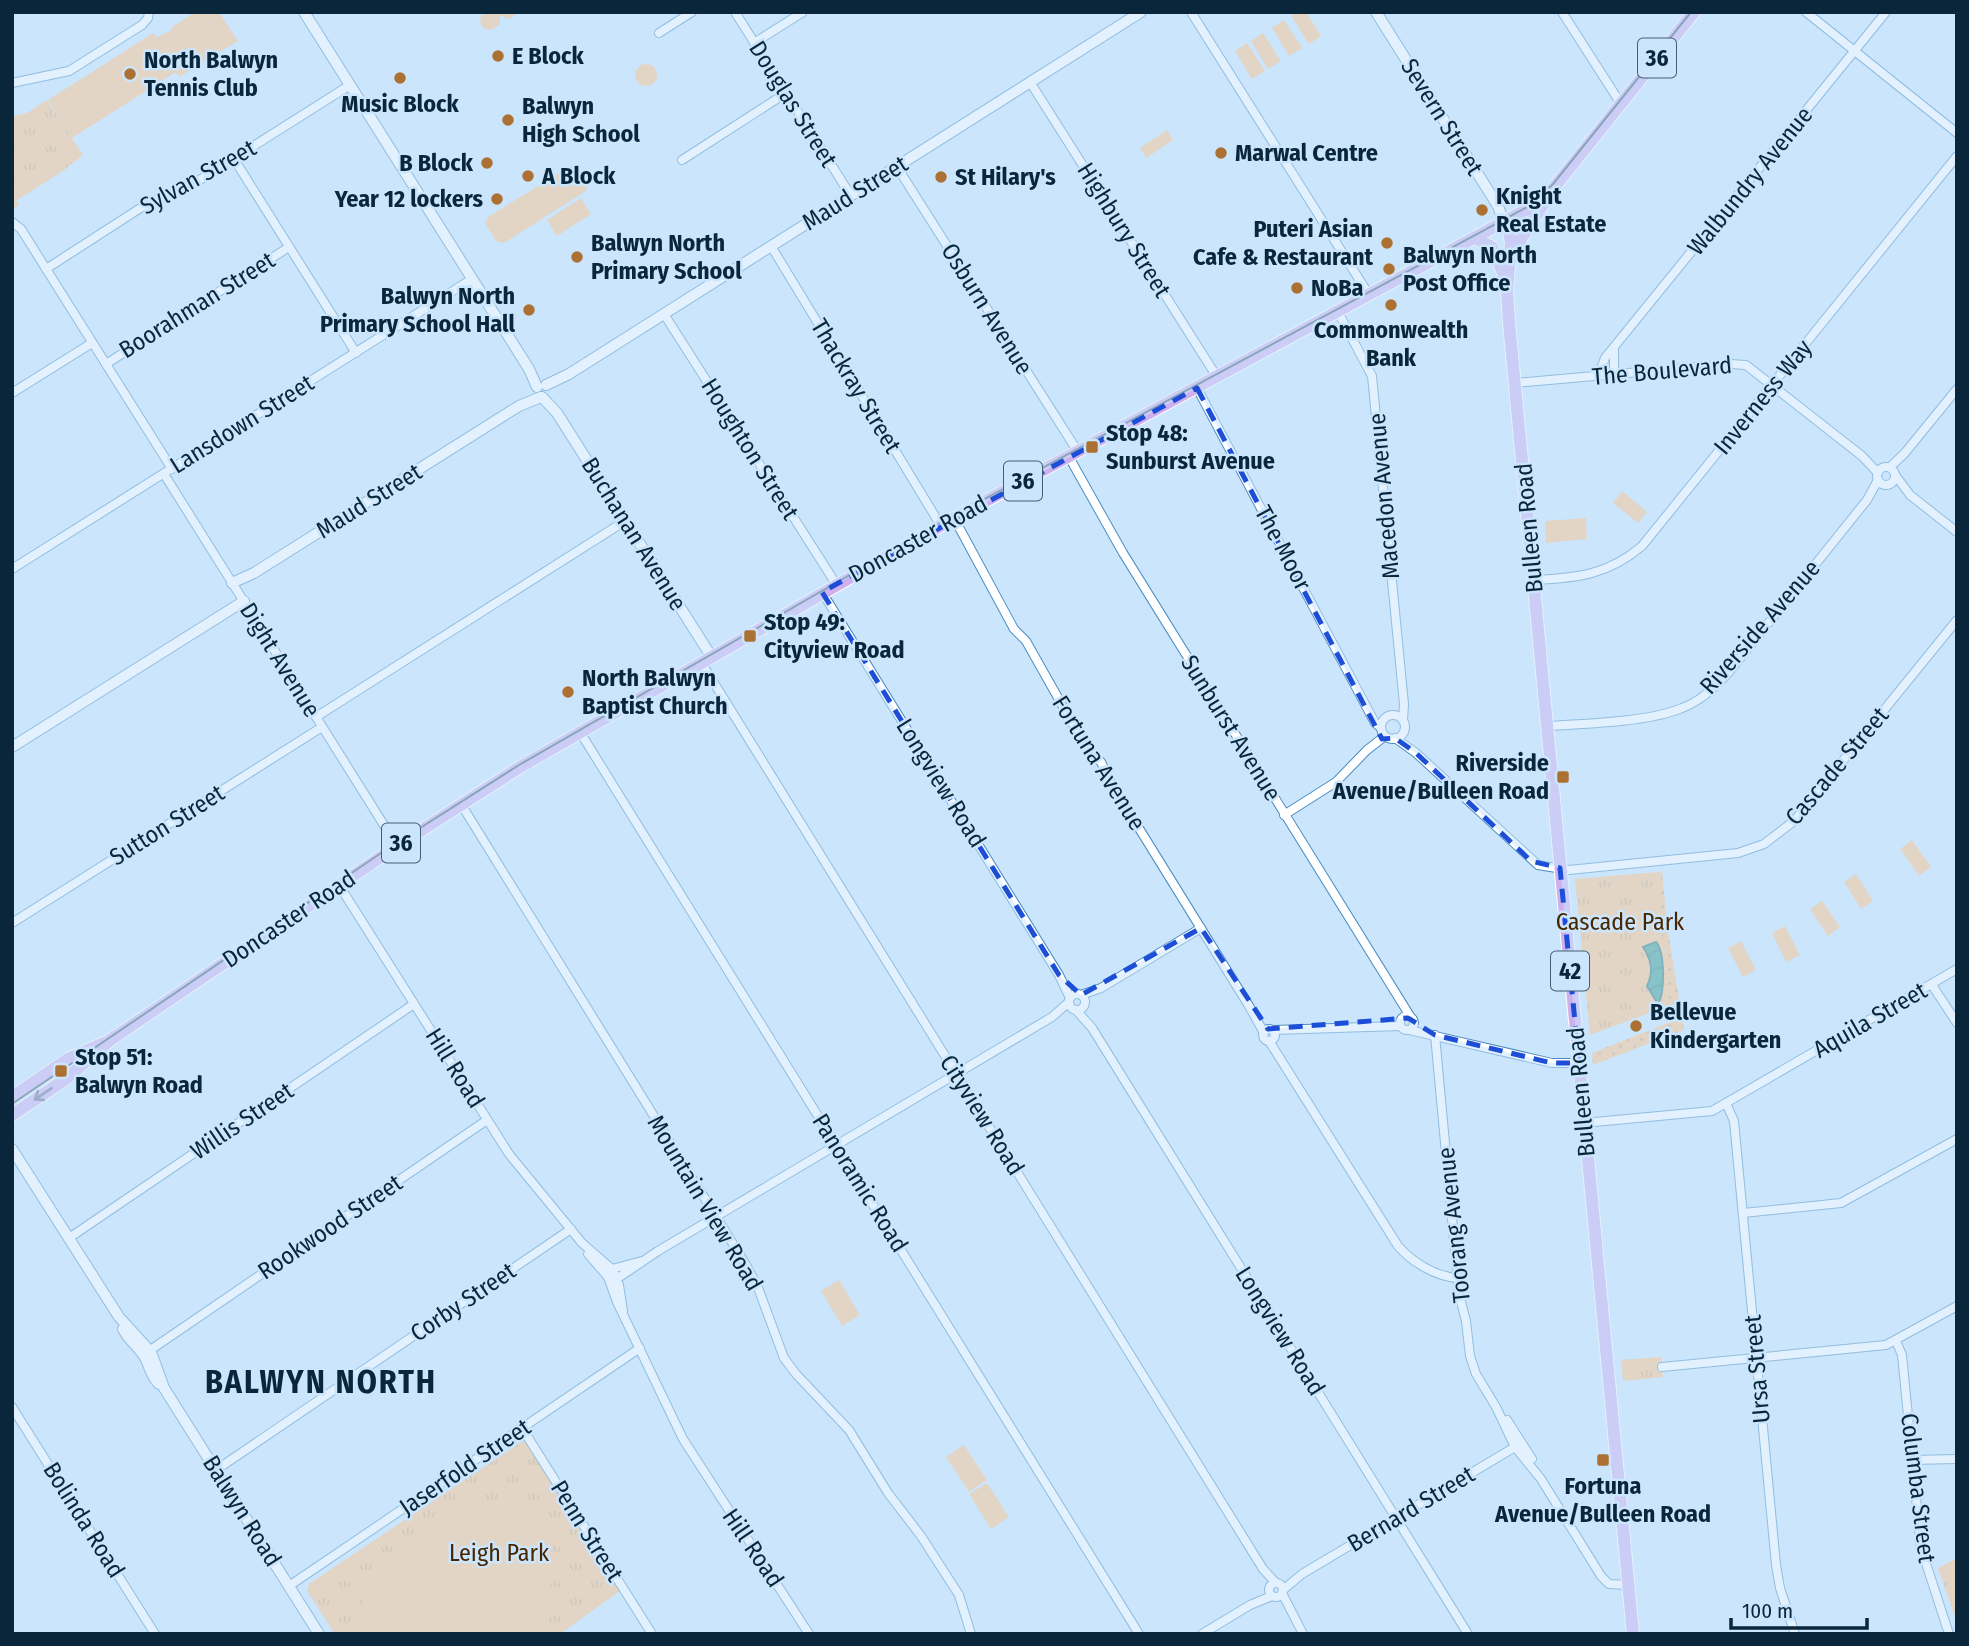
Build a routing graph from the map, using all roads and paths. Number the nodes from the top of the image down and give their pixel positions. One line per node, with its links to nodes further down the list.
1 (304, 12): 18 (street, Buchanan Avenue)
2 (692, 12): 13 (street)
3 (735, 12): 14 (street, Douglas Street)
4 (803, 12): 14 (street)
5 (1141, 12): 16 (street, Maud Street)
6 (1191, 12): 36 (street)
7 (1376, 12): 29 (street, Severn Street)
8 (1562, 12): 20 (street)
9 (1693, 12): 20 (main road, Doncaster Road / 36)
10 (1806, 12): 15 (street)
11 (1886, 12): 15 (street, Walbundry Avenue)
12 (149, 14): 17 (street)
13 (659, 33)
14 (754, 43): 19 (street, Douglas Street)
15 (1855, 51): 21 (street); 40 (street, Walbundry Avenue)
16 (1030, 82): 25 (street, Maud Street); 45 (street, Highbury Street)
17 (12, 83)
18 (350, 85): 23 (street, Sylvan Street); 35 (street, Buchanan Avenue)
19 (786, 93): 24 (street); 27 (street, Douglas Street)
20 (1620, 104): 26 (main road, Doncaster Road / 36)
21 (1957, 133)
22 (1957, 156): 47 (street, Inverness Way)
23 (234, 159): 32 (street); 33 (street, Sylvan Street)
24 (682, 160)
25 (897, 167): 27 (street, Maud Street); 52 (street, Osburn Avenue)
26 (1556, 185): 29 (main road, Doncaster Road / 36); 34 (main road)
27 (851, 196): 31 (street, Maud Street)
28 (12, 222): 33 (street, Dight Avenue)
29 (1504, 223): 30 (main road, Doncaster Road / 36); 34 (main road, Bulleen Road / 42)
30 (1475, 238): 34 (main road); 36 (main road, Doncaster Road / 36)
31 (771, 246): 38 (street, Maud Street); 57 (street, Thackray Street)
32 (289, 247): 41 (street); 42 (street, Boorahman Street)
33 (46, 269): 39 (street, Dight Avenue)
34 (1505, 278): 46 (main road, Bulleen Road / 42)
35 (472, 279): 41 (street, Lansdown Street); 50 (street, Buchanan Avenue)
36 (1369, 295): 37 (main road, Doncaster Road / 36)
37 (1338, 312): 45 (main road, Doncaster Road / 36); 68 (street, Macedon Avenue)
38 (664, 314): 50 (street, Maud Street); 61 (street, Houghton Street)
39 (92, 343): 42 (street, Dight Avenue); 51 (street)
40 (1614, 350): 43 (street); 44 (street, Walbundry Avenue)
41 (356, 353): 53 (street, Lansdown Street)
42 (106, 363): 53 (street, Dight Avenue)
43 (1615, 374): 44 (street, The Boulevard); 47 (street, The Boulevard)
44 (1598, 376): 46 (street, The Boulevard)
45 (1217, 377): 48 (main road, Doncaster Road / 36)
46 (1515, 383): 60 (main road, Bulleen Road / 42)
47 (1773, 384): 54 (street, The Boulevard); 60 (street, Inverness Way)
48 (1197, 388): 52 (main road, Doncaster Road / 36); 71 (street, The Moor)
49 (1957, 389): 54 (street, Riverside Avenue)
50 (543, 390): 56 (street, Buchanan Avenue); 62 (street, Maud Street)
51 (12, 393)
52 (1073, 454): 55 (main road, Doncaster Road / 36); 77 (street, Sunburst Avenue)
53 (168, 472): 59 (street, Lansdown Street); 62 (street, Dight Avenue)
54 (1887, 476): 58 (street, The Boulevard); 69 (street, Riverside Avenue)
55 (954, 518): 57 (main road, Doncaster Road / 36); 82 (street, Fortuna Avenue)
56 (625, 521): 66 (street, Buchanan Avenue); 67 (street)
57 (941, 526): 61 (main road, Doncaster Road / 36)
58 (1957, 532)
59 (12, 569)
60 (1534, 580): 69 (main road, Bulleen Road / 42)
61 (836, 584): 63 (main road, Doncaster Road / 36)
62 (234, 586): 64 (street, Dight Avenue)
63 (822, 592): 66 (main road, Doncaster Road / 36); 85 (street, Longview Road)
64 (244, 601): 67 (street, Dight Avenue); 74 (street)
65 (1957, 621): 79 (street, Cascade Street)
66 (706, 659): 73 (main road, Doncaster Road / 36); 93 (street, Cityview Road)
67 (316, 716): 70 (street, Dight Avenue)
68 (1399, 717): 71 (street); 72 (street, Macedon Avenue)
69 (1547, 726): 79 (main road, Bulleen Road / 42)
70 (322, 727): 78 (street, Dight Avenue); 81 (street, Sutton Street)
71 (1385, 730): 72 (street); 75 (street); 77 (street)
72 (1404, 730): 75 (street)
73 (580, 732): 76 (main road, Doncaster Road / 36); 100 (street, Panoramic Road)
74 (12, 747)
75 (1416, 753): 79 (street)
76 (461, 804): 78 (main road, Doncaster Road / 36); 103 (street, Mountain View Road)
77 (1284, 815): 87 (street, Sunburst Avenue)
78 (397, 846): 80 (main road, Doncaster Road / 36)
79 (1560, 868): 92 (main road, Bulleen Road / 42)
80 (339, 885): 86 (street, Hill Road); 91 (main road, Doncaster Road / 36)
81 (12, 923)
82 (1201, 928): 85 (street); 89 (street, Fortuna Avenue)
83 (1957, 970): 84 (street, Aquila Street)
84 (1932, 985): 88 (street); 95 (street, Aquila Street)
85 (1077, 1002): 93 (street); 120 (street, Longview Road)
86 (414, 1004): 97 (street, Hill Road); 105 (street, Willis Street)
87 (1406, 1022): 89 (street); 90 (street)
88 (1957, 1023)
89 (1271, 1035): 107 (street, Fortuna Avenue)
90 (1435, 1035): 92 (street); 107 (street, Toorang Avenue)
91 (110, 1040): 94 (main road, Doncaster Road / 36); 96 (main road, Doncaster Road / 36, one-way to 96)
92 (1579, 1063): 98 (main road, Bulleen Road / 42)
93 (956, 1073): 100 (street); 123 (street, Cityview Road)
94 (12, 1097)
95 (1726, 1103): 98 (street, Aquila Street); 102 (street, Ursa Street)
96 (12, 1115)
97 (487, 1120): 104 (street, Hill Road); 111 (street, Rookwood Street)
98 (1584, 1124): 121 (main road, Bulleen Road / 42)
99 (1957, 1139): 102 (street)
100 (836, 1145): 103 (street); 130 (street, Panoramic Road)
101 (12, 1149): 105 (street, Balwyn Road)
102 (1742, 1213): 112 (street, Ursa Street)
103 (716, 1217): 106 (street); 129 (street, Mountain View Road)
104 (571, 1229): 106 (street, Hill Road); 119 (street, Corby Street)
105 (69, 1238): 111 (street, Balwyn Road)
106 (612, 1275): 110 (street, Hill Road)
107 (1458, 1278): 116 (street, Toorang Avenue)
108 (1957, 1306): 109 (street)
109 (1896, 1341): 112 (street); 118 (street, Columba Street)
110 (640, 1348): 115 (street, Jaserfold Street); 124 (street, Hill Road)
111 (147, 1351): 119 (street, Balwyn Road)
112 (1756, 1358): 113 (street); 135 (street, Ursa Street)
113 (1662, 1367)
114 (12, 1407): 125 (street, Bolinda Road)
115 (522, 1428): 122 (street, Jaserfold Street); 127 (street, Penn Street)
116 (1518, 1446): 120 (street, Bernard Street); 121 (street, Toorang Avenue)
117 (1957, 1459): 118 (street)
118 (1912, 1463): 136 (street, Columba Street)
119 (216, 1470): 122 (street, Balwyn Road)
120 (1396, 1518): 123 (street, Bernard Street); 133 (street, Longview Road)
121 (1628, 1585): 134 (main road, Bulleen Road / 42)
122 (289, 1586): 126 (street, Balwyn Road)
123 (1276, 1590): 131 (street, Bernard Street); 132 (street, Cityview Road)
124 (807, 1632): 128 (street)
125 (155, 1634)
126 (319, 1634)
127 (652, 1634)
128 (796, 1634)
129 (971, 1634)
130 (1139, 1634)
131 (1202, 1634)
132 (1303, 1634)
133 (1468, 1634)
134 (1633, 1634)
135 (1796, 1634)
136 (1949, 1634)

